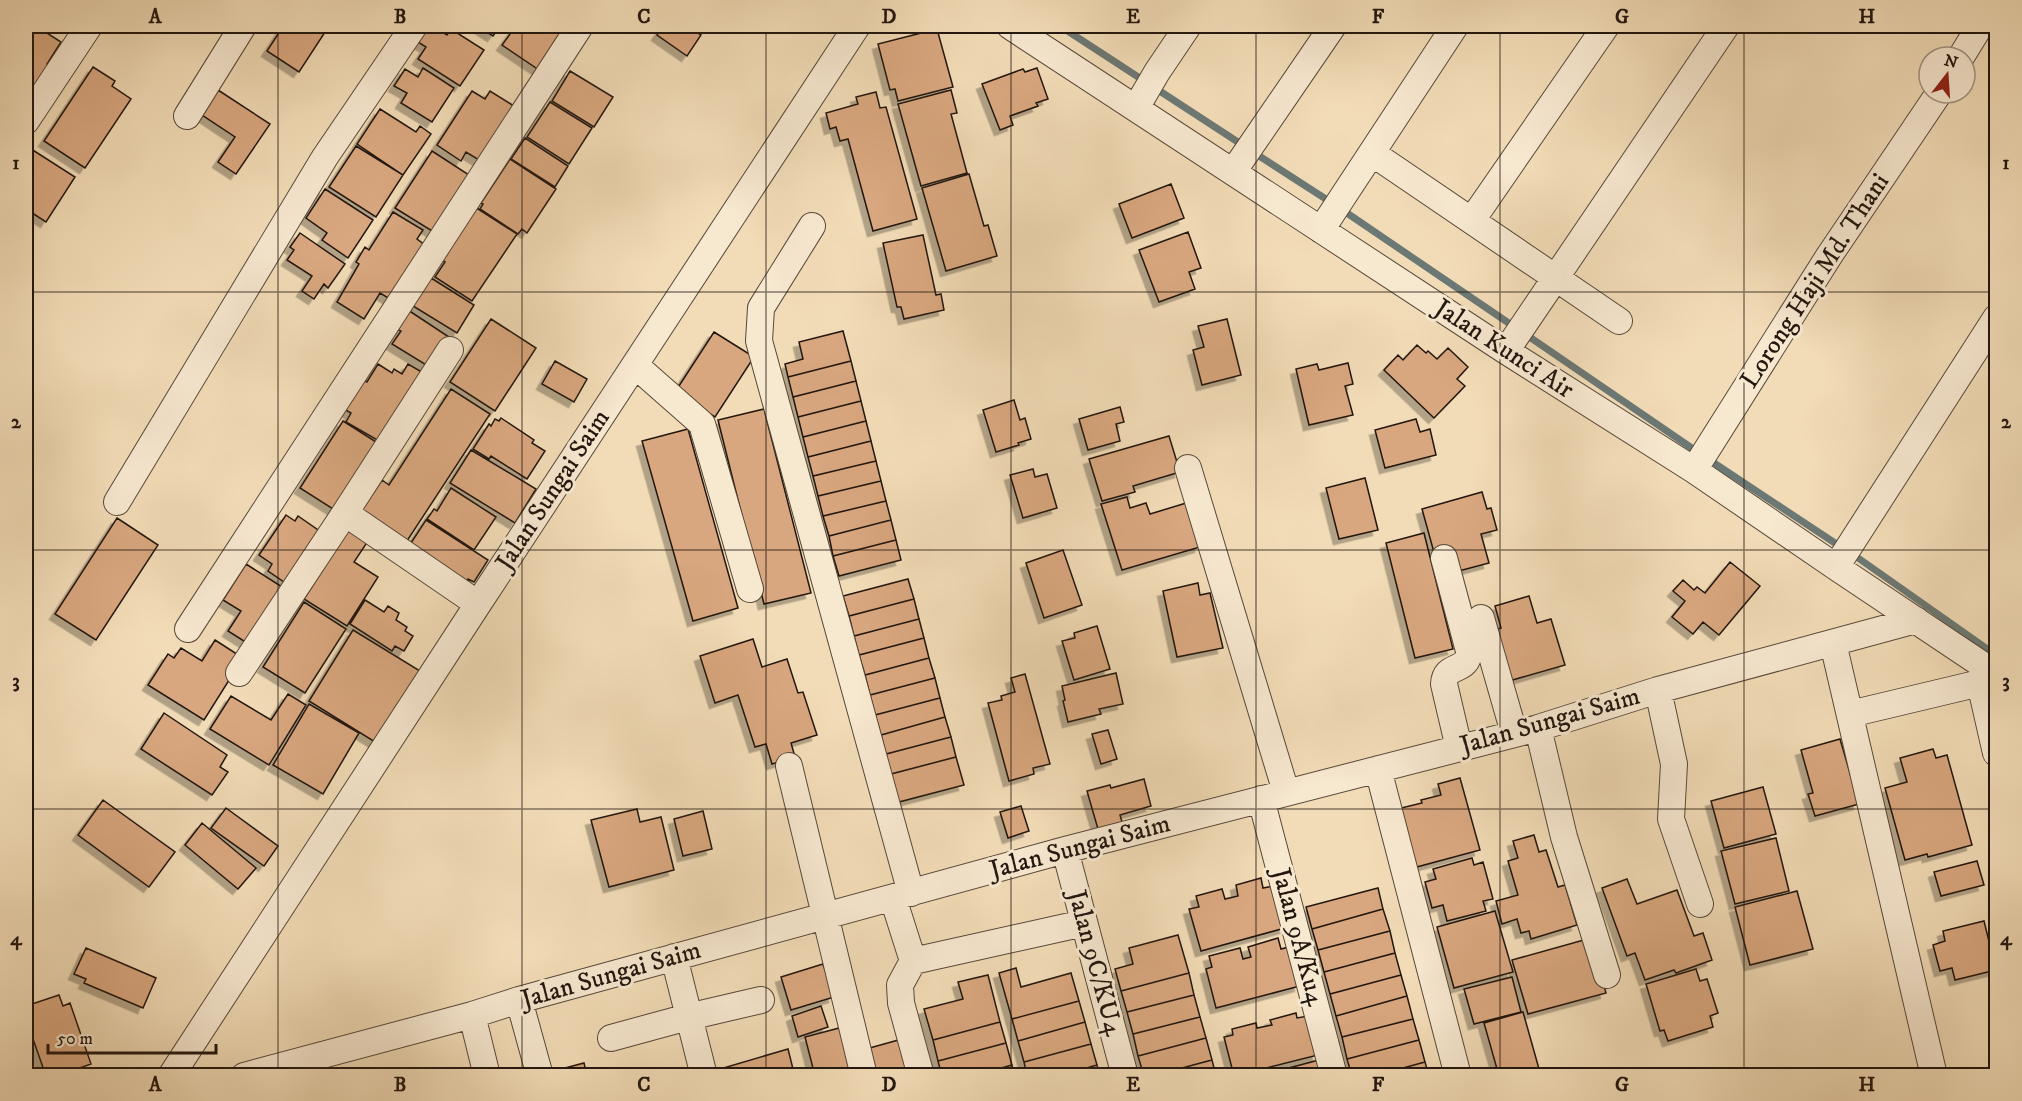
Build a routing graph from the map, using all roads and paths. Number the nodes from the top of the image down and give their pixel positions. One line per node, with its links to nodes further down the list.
1 (89, 26): 17 (street)
2 (243, 26): 16 (street)
3 (414, 26): 31 (street)
4 (580, 26): 39 (street)
5 (857, 26): 28 (street, Jalan Sungai Saim)
6 (1010, 26): 14 (street, Jalan Kunci Air)
7 (1188, 26): 14 (street)
8 (1333, 26): 19 (street)
9 (1455, 26): 18 (street)
10 (1606, 26): 21 (street)
11 (1726, 26): 23 (street)
12 (1980, 26): 13 (street)
13 (1968, 45)
14 (1145, 92): 19 (street, Jalan Kunci Air)
15 (1931, 105): 29 (street, Lorong Haji Md. Thani)
16 (187, 116)
17 (26, 121)
18 (1372, 153): 20 (street); 21 (street)
19 (1244, 157): 20 (street, Jalan Kunci Air)
20 (1332, 214): 26 (street, Jalan Kunci Air)
21 (1472, 220): 23 (street)
22 (812, 226): 53 (street)
23 (1557, 278): 25 (street); 26 (street)
24 (1996, 318): 33 (street)
25 (1619, 321)
26 (1511, 345): 29 (street, Jalan Kunci Air)
27 (450, 350): 32 (street)
28 (634, 365): 35 (street); 36 (street, Jalan Sungai Saim)
29 (1696, 467): 33 (street, Jalan Kunci Air)
30 (1188, 468): 50 (street)
31 (117, 502)
32 (345, 513): 36 (street); 42 (street)
33 (1843, 555): 38 (street, Jalan Kunci Air)
34 (1444, 558): 46 (street)
35 (750, 589)
36 (478, 604): 65 (street, Jalan Sungai Saim)
37 (1482, 618): 45 (street)
38 (1916, 620): 40 (street, Jalan Sungai Saim); 41 (street, Jalan Kunci Air)
39 (188, 629)
40 (1833, 643): 43 (street, Jalan Sungai Saim); 44 (street)
41 (1991, 669): 44 (street); 47 (street)
42 (239, 673)
43 (1658, 690): 45 (street, Jalan Sungai Saim); 54 (street)
44 (1850, 714): 75 (street)
45 (1526, 731): 46 (street, Jalan Sungai Saim); 59 (street)
46 (1459, 748): 49 (street, Jalan Sungai Saim)
47 (1996, 753)
48 (789, 766): 55 (street)
49 (1378, 769): 50 (street, Jalan Sungai Saim); 74 (street)
50 (1286, 792): 51 (street, Jalan Sungai Saim)
51 (1261, 799): 52 (street, Jalan Sungai Saim); 73 (street, Jalan 9A/Ku4)
52 (1065, 850): 53 (street, Jalan Sungai Saim); 56 (street, Jalan 9C/KU4)
53 (902, 896): 55 (street, Jalan Sungai Saim); 58 (street)
54 (1700, 904)
55 (824, 916): 57 (street, Jalan Sungai Saim); 70 (street)
56 (1084, 922): 58 (street); 72 (street, Jalan 9C/KU4)
57 (674, 957): 60 (street, Jalan Sungai Saim); 63 (street)
58 (913, 961): 71 (street)
59 (1607, 975)
60 (519, 1000): 62 (street, Jalan Sungai Saim); 68 (street)
61 (761, 1000): 63 (street)
62 (472, 1015): 66 (street, Jalan Sungai Saim); 67 (street)
63 (688, 1017): 64 (street); 69 (street)
64 (611, 1038)
65 (171, 1076)
66 (244, 1076)
67 (487, 1076)
68 (540, 1076)
69 (704, 1076)
70 (864, 1076)
71 (921, 1076)
72 (1125, 1076)
73 (1334, 1076)
74 (1458, 1076)
75 (1934, 1076)

